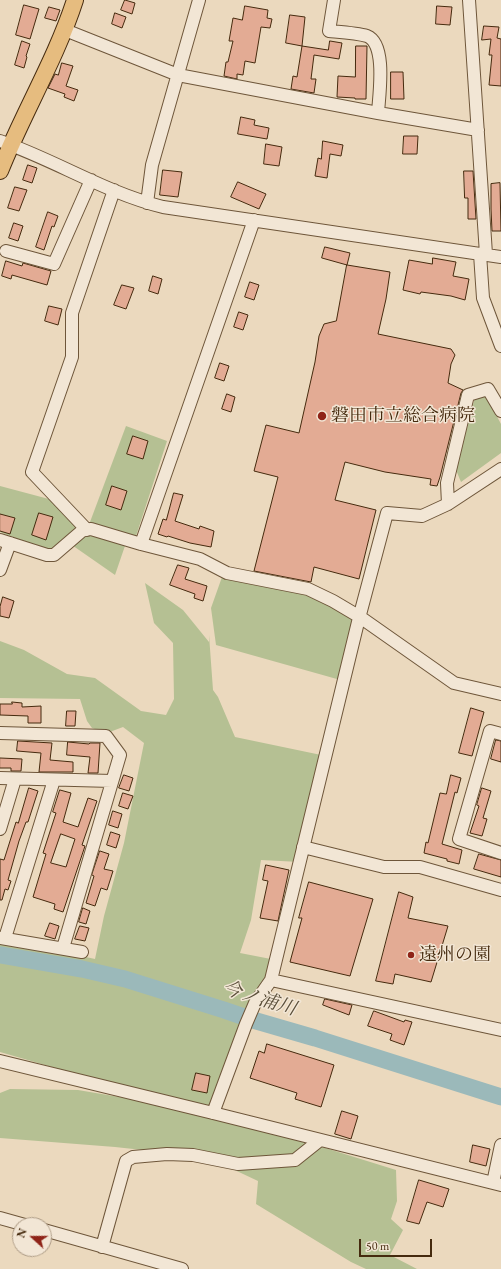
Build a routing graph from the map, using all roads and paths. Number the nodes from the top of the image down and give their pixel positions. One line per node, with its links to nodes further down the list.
1 (75, 0): 5 (main road)
2 (199, 0): 6 (street)
3 (334, 0): 7 (street)
4 (469, 0): 8 (street)
5 (65, 30): 6 (street); 9 (main road)
6 (178, 75): 7 (street); 13 (street)
7 (378, 113): 8 (street)
8 (478, 130): 16 (street)
9 (5, 143): 10 (main road); 11 (street)
10 (0, 171)
11 (91, 180): 12 (street); 15 (street)
12 (114, 190): 13 (street); 22 (street)
13 (147, 203): 14 (street)
14 (254, 220): 16 (street); 24 (street)
15 (6, 251)
16 (483, 254): 17 (street); 18 (street)
17 (501, 256)
18 (501, 346)
19 (501, 411): 21 (street)
20 (501, 469): 21 (street)
21 (448, 504): 26 (street)
22 (87, 530): 23 (street); 24 (street)
23 (5, 541): 25 (street)
24 (141, 544): 26 (street)
25 (0, 570)
26 (360, 617): 27 (street); 35 (street)
27 (501, 694)
28 (0, 733): 33 (street)
29 (501, 734): 36 (street)
30 (0, 778): 31 (street)
31 (15, 779): 32 (street); 34 (street)
32 (54, 780): 33 (street); 38 (street)
33 (112, 781): 39 (street)
34 (0, 829)
35 (303, 847): 37 (street); 41 (street)
36 (501, 853)
37 (501, 890)
38 (2, 938): 39 (street)
39 (63, 948): 40 (street)
40 (82, 952)
41 (271, 980): 42 (street); 44 (street)
42 (501, 1030)
43 (0, 1061): 44 (street)
44 (213, 1113): 45 (street)
45 (320, 1140): 47 (street); 51 (street)
46 (501, 1145): 47 (street)
47 (497, 1184)
48 (0, 1218): 49 (street)
49 (12, 1221)
50 (52, 1232): 51 (street)
51 (102, 1247): 52 (street)
52 (167, 1267): 53 (street)
53 (182, 1269)

